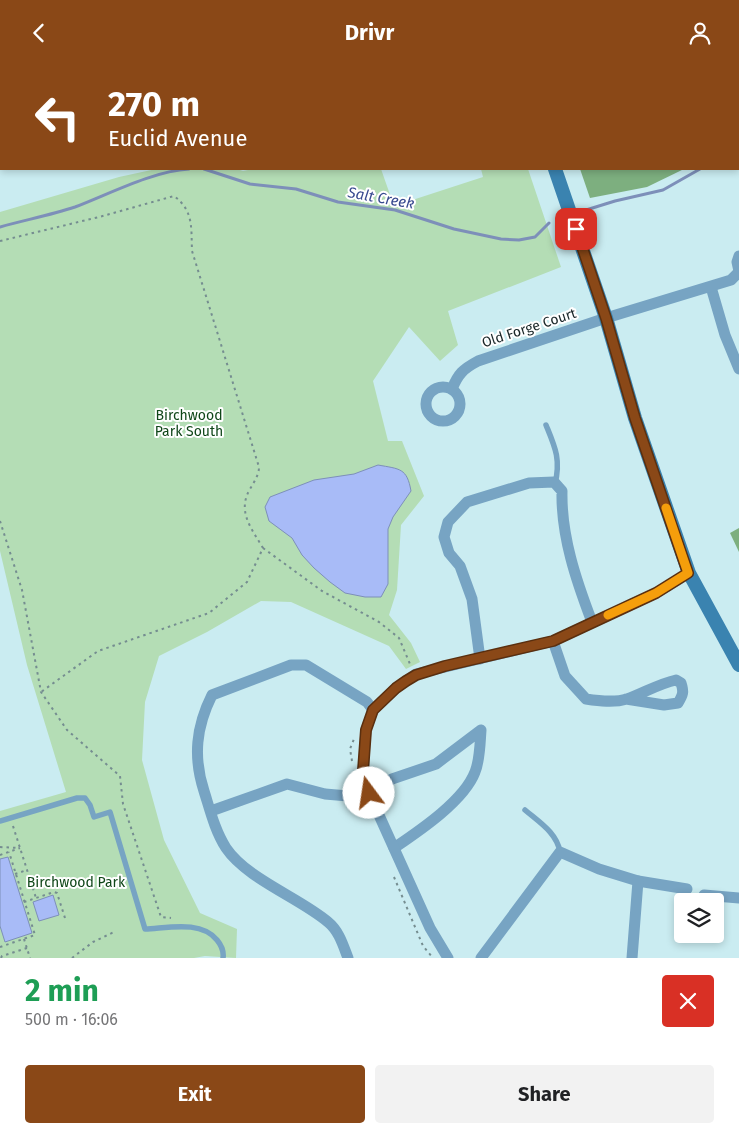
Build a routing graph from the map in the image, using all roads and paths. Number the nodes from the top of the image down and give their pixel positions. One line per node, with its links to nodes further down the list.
1 (556, 170): 6 (main road)
2 (0, 241): 17 (path)
3 (739, 256): 4 (street, Old Forge Court)
4 (739, 271): 5 (street, Old Forge Court)
5 (711, 287): 6 (street, Old Forge Court); 7 (street)
6 (606, 318): 8 (street, Old Forge Court); 12 (main road)
7 (739, 369)
8 (452, 389)
9 (546, 425): 10 (lane)
10 (555, 483): 13 (street); 15 (street)
11 (0, 521): 17 (path)
12 (688, 573): 13 (street); 16 (main road)
13 (592, 622): 14 (street)
14 (553, 641): 15 (street); 18 (street)
15 (480, 659): 19 (street)
16 (739, 665)
17 (41, 692): 40 (path)
18 (626, 699)
19 (373, 710): 20 (street); 22 (street)
20 (369, 793): 22 (street); 27 (street); 27 (street)
21 (525, 810): 29 (lane)
22 (211, 811): 49 (street)
23 (0, 821): 48 (lane)
24 (13, 824): 26 (path)
25 (0, 847): 26 (path)
26 (20, 848): 28 (path); 31 (path)
27 (394, 848): 50 (street)
28 (9, 852): 30 (path); 32 (path)
29 (560, 852): 33 (street); 51 (street)
30 (0, 855)
31 (27, 870): 32 (path); 35 (path)
32 (16, 874): 38 (path)
33 (638, 881): 34 (street); 52 (street)
34 (687, 889)
35 (36, 897): 38 (path); 39 (path)
36 (724, 897): 37 (street)
37 (739, 898)
38 (23, 900): 42 (path)
39 (65, 918)
40 (177, 919)
41 (114, 932): 47 (path)
42 (24, 939): 43 (path); 44 (path)
43 (0, 947)
44 (27, 948): 45 (path); 46 (path)
45 (1, 958)
46 (30, 958)
47 (72, 958)
48 (223, 958)
49 (348, 958)
50 (448, 958)
51 (481, 958)
52 (632, 958)

